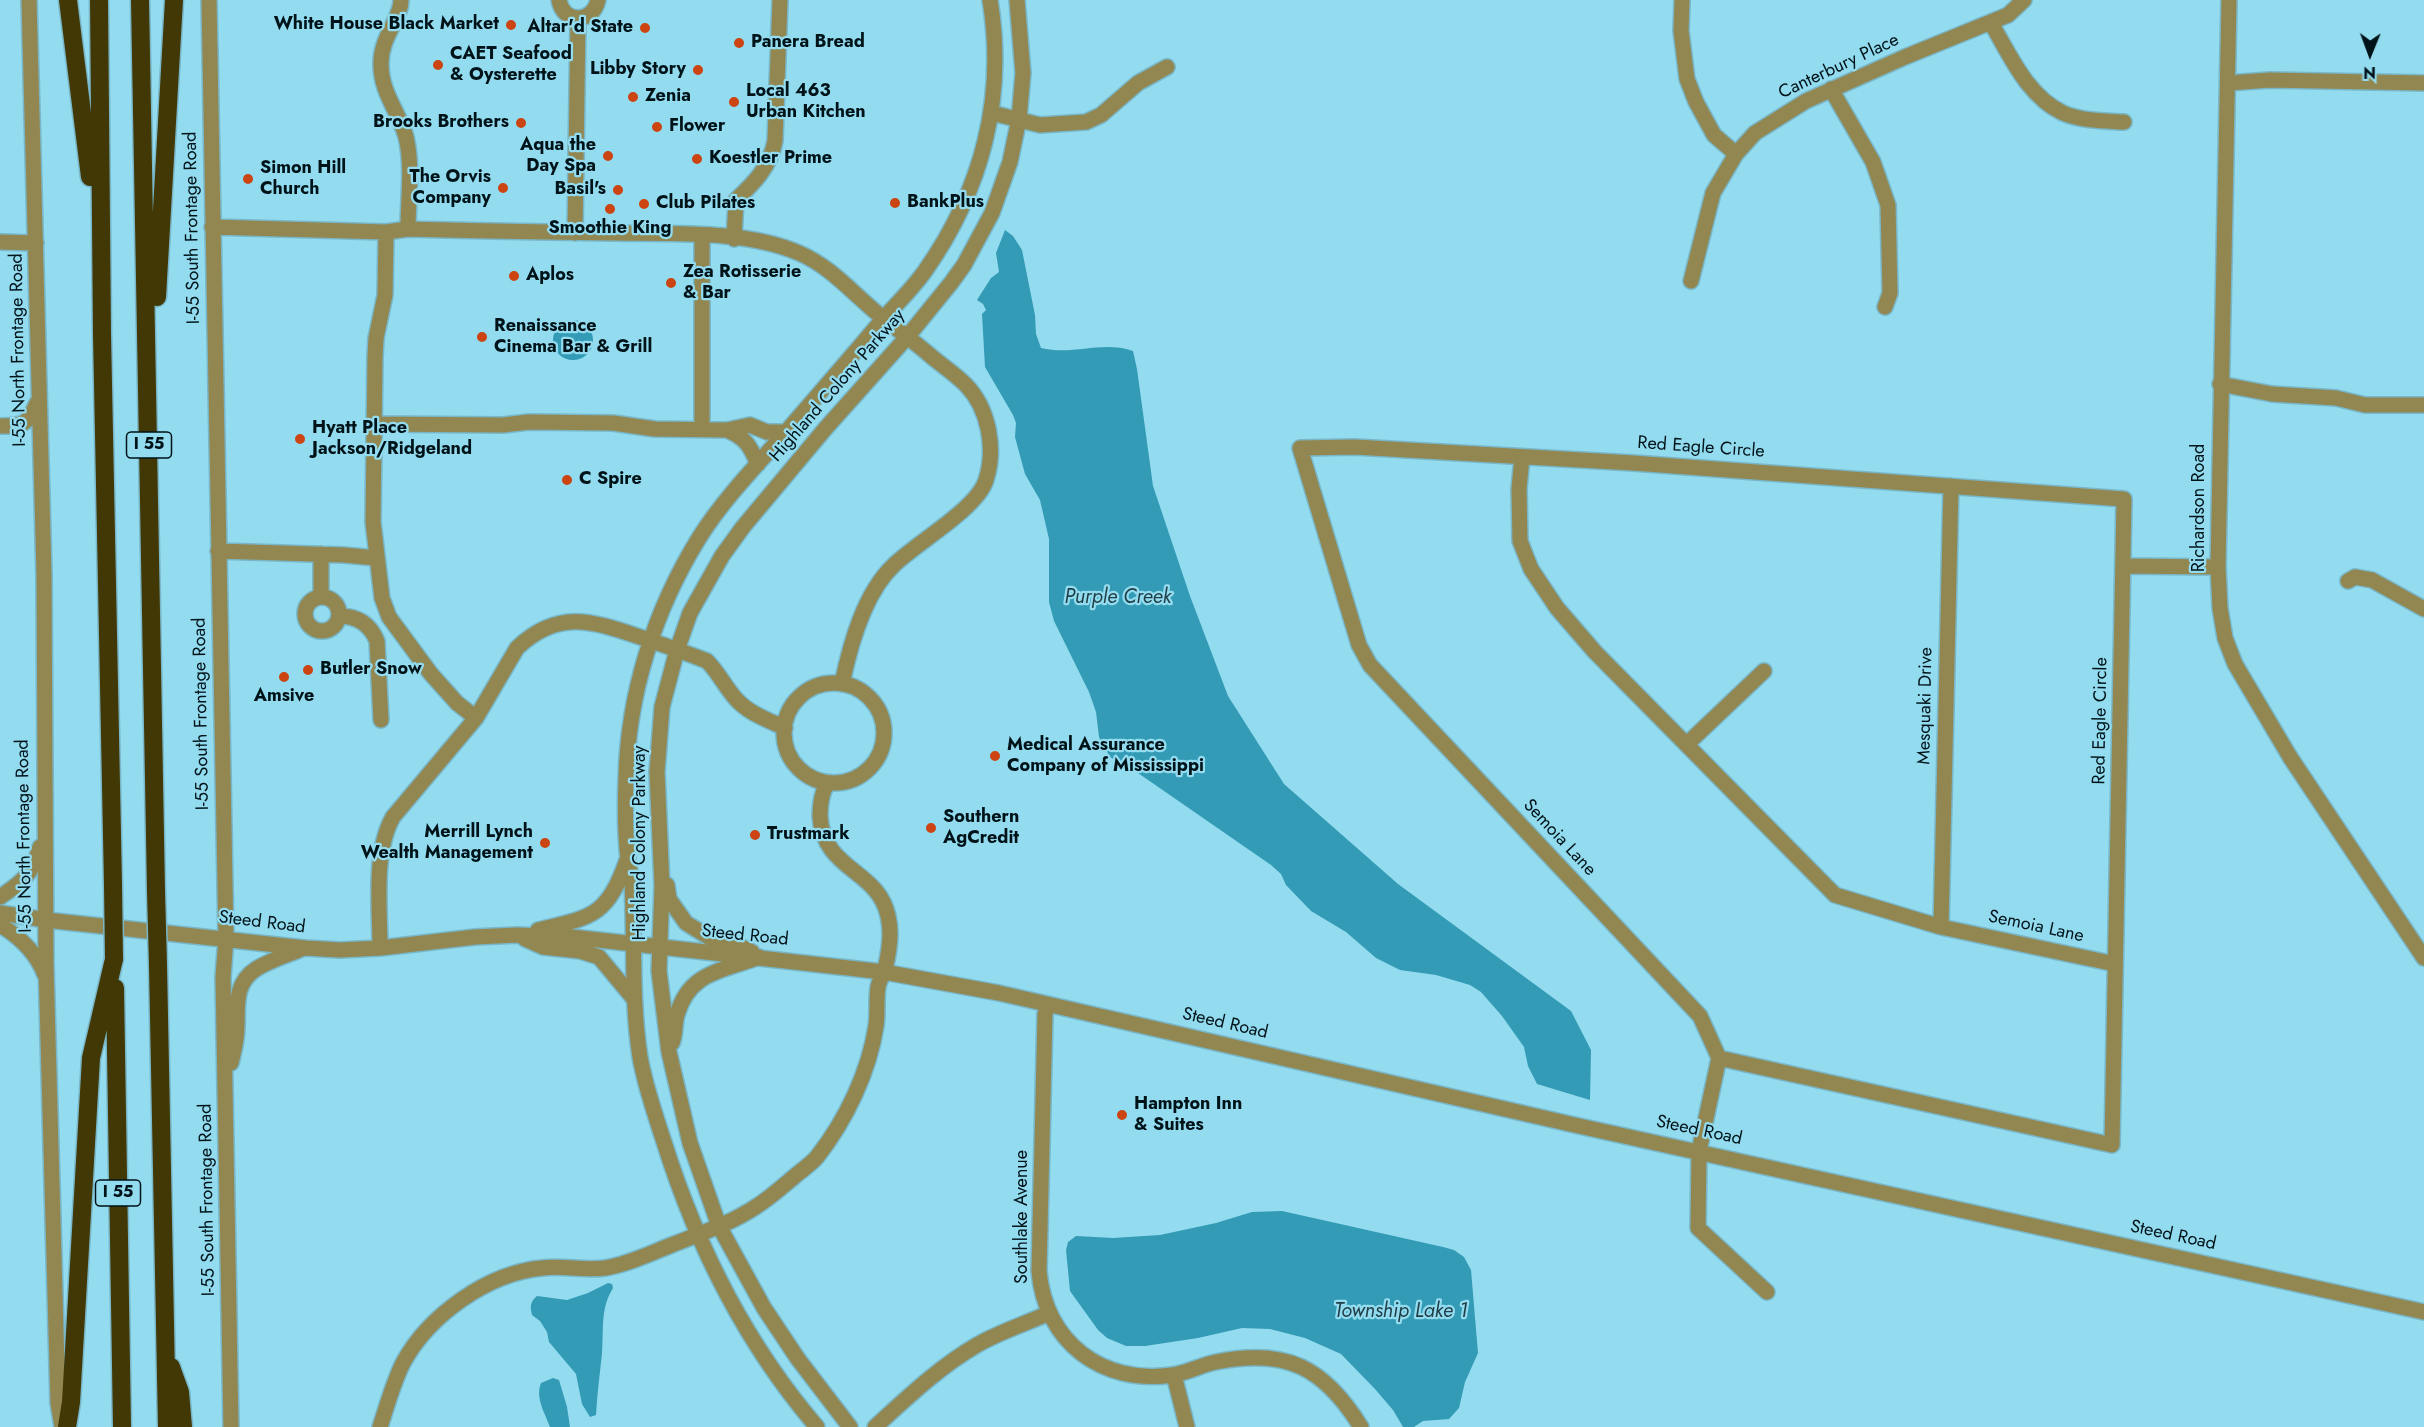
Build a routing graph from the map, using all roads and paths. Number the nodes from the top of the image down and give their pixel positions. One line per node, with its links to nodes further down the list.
1 (29, 0): 33 (street, I-55 North Frontage Road)
2 (68, 0): 37 (highway)
3 (99, 0): 37 (highway, I 55)
4 (140, 0): 52 (highway, I 55)
5 (174, 0): 52 (highway)
6 (208, 0): 26 (street, I-55 South Frontage Road)
7 (401, 0): 27 (street)
8 (558, 0): 16 (street)
9 (598, 0): 16 (street)
10 (780, 0): 31 (street)
11 (990, 0): 22 (street, Highland Colony Parkway)
12 (1017, 0): 23 (street, Highland Colony Parkway)
13 (1682, 0): 25 (street)
14 (2024, 0): 17 (street, Canterbury Place)
15 (2229, 0): 19 (street, Richardson Road)
16 (578, 18): 29 (street)
17 (1991, 22): 21 (street, Canterbury Place); 24 (street)
18 (1167, 67): 23 (street)
19 (2228, 83): 20 (street); 39 (street, Richardson Road)
20 (2424, 83)
21 (1831, 89): 25 (street, Canterbury Place); 35 (street)
22 (992, 113): 23 (street); 36 (street, Highland Colony Parkway)
23 (1019, 119): 38 (street, Highland Colony Parkway)
24 (2124, 122)
25 (1736, 154): 34 (street, Canterbury Place)
26 (212, 227): 28 (street); 54 (street, I-55 South Frontage Road)
27 (408, 229): 28 (street); 29 (street)
28 (386, 232): 42 (street)
29 (575, 233): 30 (street)
30 (702, 234): 31 (street); 44 (street)
31 (734, 238): 36 (street)
32 (0, 242): 33 (street)
33 (36, 243): 40 (street, I-55 North Frontage Road)
34 (1691, 281)
35 (1885, 308)
36 (883, 319): 38 (street); 47 (street, Highland Colony Parkway)
37 (102, 334): 88 (highway, I 55, bridge)
38 (908, 336): 64 (street, Highland Colony Parkway); 66 (street)
39 (2220, 384): 41 (street); 58 (street, Richardson Road)
40 (39, 398): 43 (street); 49 (street, I-55 North Frontage Road)
41 (2424, 405)
42 (374, 424): 44 (street); 56 (street)
43 (0, 426)
44 (702, 429): 45 (street)
45 (727, 430): 47 (street); 51 (street)
46 (0, 432): 49 (street)
47 (786, 432): 51 (street, Highland Colony Parkway)
48 (1355, 447): 50 (street, Red Eagle Circle); 95 (street, Semoia Lane)
49 (40, 454): 72 (street, I-55 North Frontage Road)
50 (1522, 457): 53 (street, Red Eagle Circle); 70 (street)
51 (758, 464): 63 (street, Highland Colony Parkway)
52 (149, 473): 103 (highway, I 55, bridge)
53 (1951, 486): 57 (street, Red Eagle Circle); 79 (street, Mesquaki Drive)
54 (218, 551): 55 (street); 81 (street, I-55 South Frontage Road)
55 (321, 554): 56 (street); 60 (street)
56 (376, 558): 67 (street)
57 (2123, 566): 58 (street); 89 (street, Red Eagle Circle)
58 (2218, 567): 87 (street, Richardson Road)
59 (2348, 581): 61 (street)
60 (321, 597): 62 (street); 62 (street)
61 (2424, 609)
62 (339, 616): 68 (street)
63 (650, 641): 64 (street); 67 (street); 73 (street, Highland Colony Parkway)
64 (676, 650): 69 (street); 74 (street, Highland Colony Parkway)
65 (1764, 671): 70 (street)
66 (842, 684): 69 (street); 71 (street)
67 (476, 718): 85 (street)
68 (381, 720)
69 (785, 728): 71 (street)
70 (1688, 744): 79 (street, Semoia Lane)
71 (827, 784): 90 (street)
72 (44, 829): 75 (street); 77 (street, I-55 North Frontage Road)
73 (628, 857): 80 (street); 82 (street, Highland Colony Parkway)
74 (661, 859): 83 (street, Highland Colony Parkway); 86 (street)
75 (0, 897)
76 (0, 913): 77 (street, Steed Road)
77 (46, 920): 81 (street, Steed Road); 91 (street, I-55 North Frontage Road)
78 (0, 925): 91 (street)
79 (1941, 927): 89 (street, Semoia Lane)
80 (517, 935): 82 (street, Steed Road); 85 (street, Steed Road); 92 (street)
81 (226, 938): 84 (street, Steed Road); 96 (street, I-55 South Frontage Road)
82 (632, 943): 83 (street, Steed Road); 92 (street, Highland Colony Parkway)
83 (661, 946): 86 (street, Steed Road); 94 (street, Highland Colony Parkway)
84 (305, 948): 85 (street, Steed Road); 96 (street)
85 (380, 948)
86 (760, 956): 90 (street, Steed Road); 94 (street)
87 (2424, 958)
88 (114, 959): 106 (highway); 107 (highway, I 55)
89 (2115, 964): 95 (street, Red Eagle Circle)
90 (884, 972): 93 (street, Steed Road); 98 (street)
91 (47, 978): 105 (street, I-55 North Frontage Road)
92 (634, 999): 99 (street, Highland Colony Parkway)
93 (1048, 1005): 97 (street, Steed Road); 102 (street, Southlake Avenue)
94 (669, 1052): 98 (street, Highland Colony Parkway)
95 (1719, 1058): 97 (street)
96 (226, 1086): 110 (street, I-55 South Frontage Road)
97 (1699, 1151): 100 (street); 101 (street, Steed Road)
98 (719, 1226): 99 (street); 113 (street, Highland Colony Parkway)
99 (697, 1235): 111 (street); 112 (street, Highland Colony Parkway)
100 (1767, 1292)
101 (2424, 1312)
102 (1049, 1313): 104 (street, Southlake Avenue); 114 (street)
103 (165, 1350): 108 (highway, I 55); 109 (highway)
104 (1174, 1375): 115 (street); 116 (street, Southlake Avenue)
105 (62, 1427)
106 (67, 1427)
107 (122, 1427)
108 (167, 1427)
109 (183, 1427)
110 (231, 1427)
111 (380, 1427)
112 (817, 1427)
113 (850, 1427)
114 (875, 1427)
115 (1187, 1427)
116 (1361, 1427)

